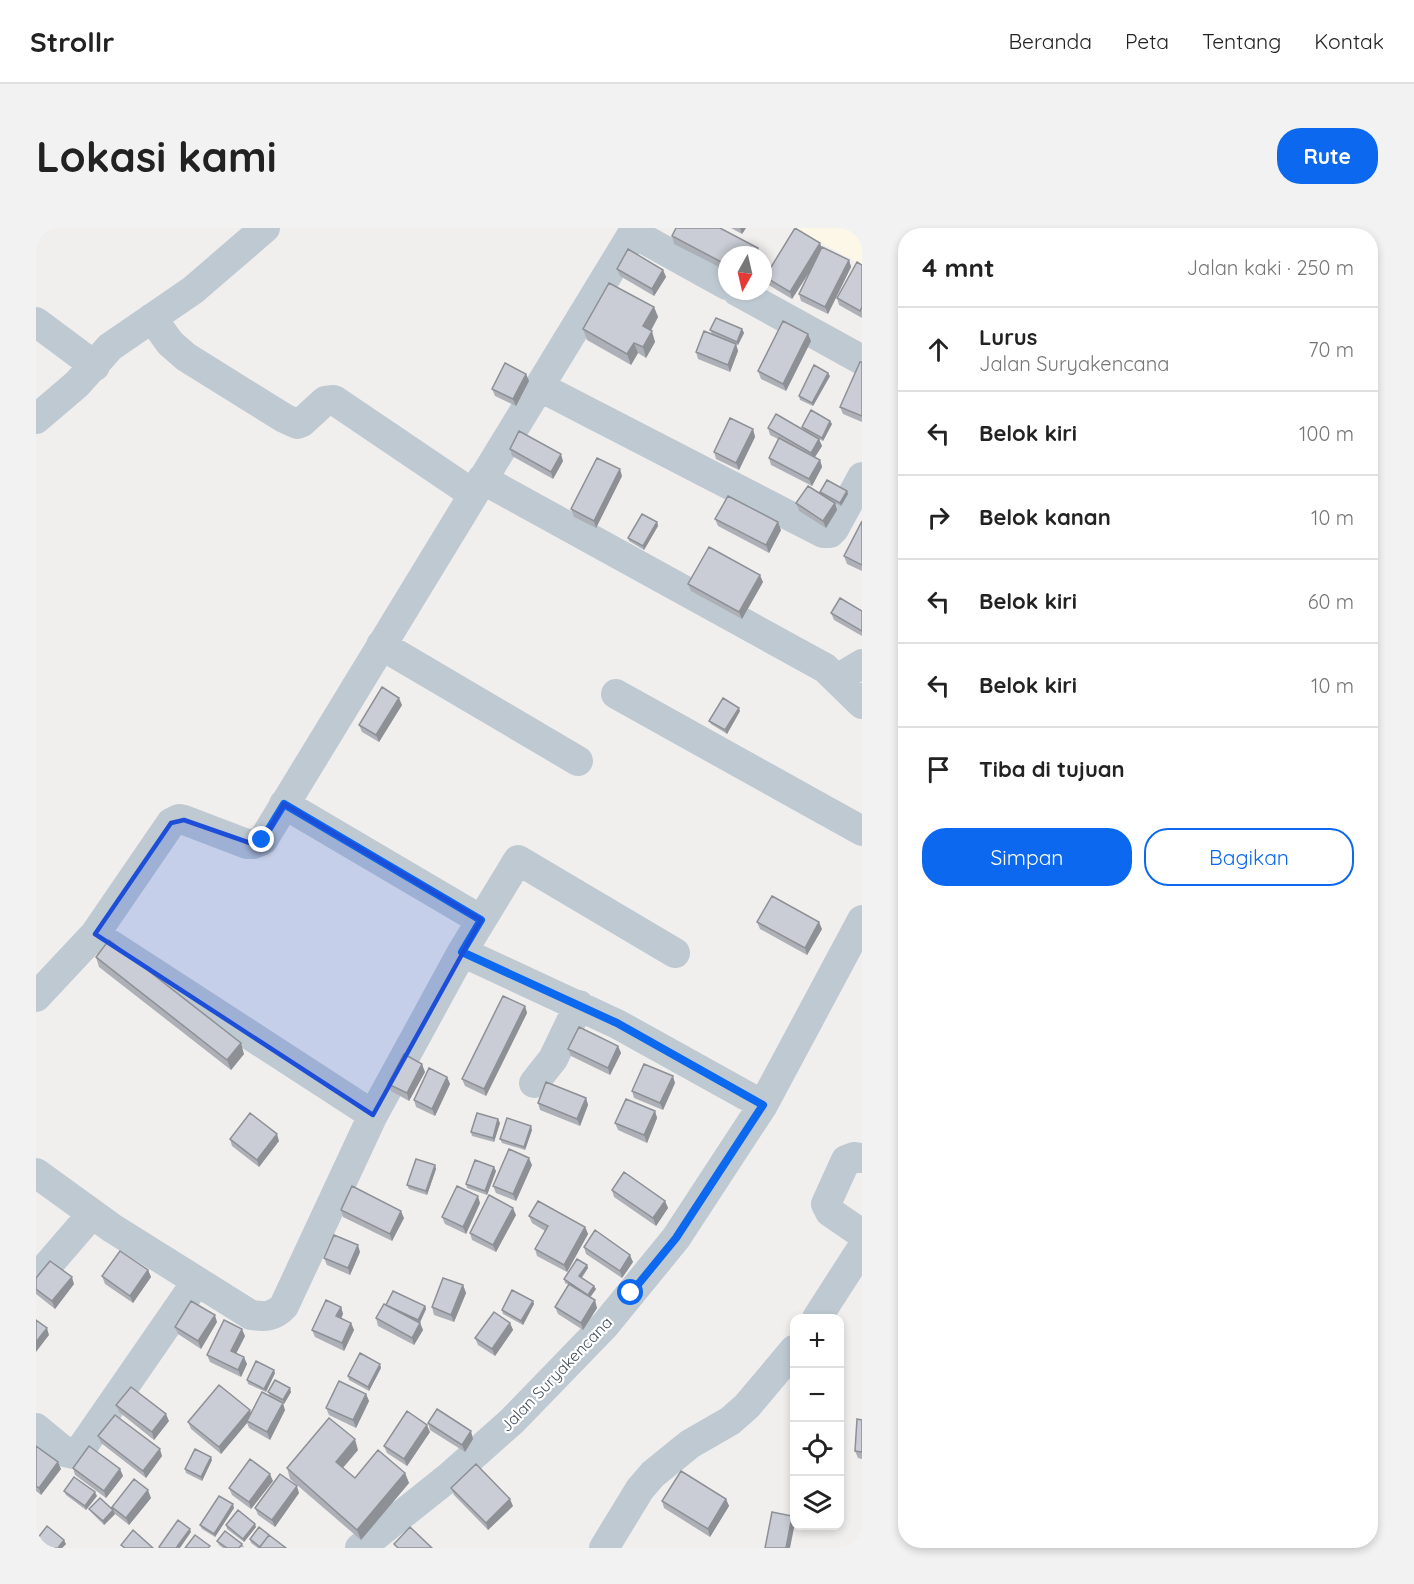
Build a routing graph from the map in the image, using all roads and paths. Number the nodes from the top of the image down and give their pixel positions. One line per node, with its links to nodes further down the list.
1 (265, 228): 5 (street)
2 (635, 231): 3 (street); 9 (street)
3 (718, 280)
4 (753, 300): 7 (street)
5 (152, 318): 8 (street); 12 (street)
6 (36, 322): 8 (street)
7 (862, 360)
8 (95, 366): 10 (street)
9 (540, 387): 11 (street); 12 (street)
10 (36, 419)
11 (862, 477)
12 (477, 487): 13 (street); 15 (street)
13 (381, 645): 18 (street); 19 (street)
14 (862, 664): 15 (street)
15 (837, 679): 17 (street)
16 (616, 694): 20 (street)
17 (862, 704)
18 (578, 761)
19 (284, 804): 21 (street); 23 (street)
20 (862, 831)
21 (481, 920): 24 (street); 25 (street)
22 (862, 920): 29 (street, Jalan Suryakencana)
23 (95, 934): 26 (street); 30 (street)
24 (462, 952): 27 (street); 30 (street)
25 (675, 953)
26 (36, 997)
27 (579, 1005): 28 (street); 29 (street)
28 (534, 1083)
29 (763, 1105): 41 (street, Jalan Suryakencana)
30 (373, 1115): 37 (street)
31 (862, 1158): 34 (street)
32 (36, 1173): 33 (street)
33 (92, 1214): 36 (street); 37 (street)
34 (862, 1234)
35 (862, 1248): 38 (street)
36 (36, 1279)
37 (197, 1281): 40 (street)
38 (820, 1314)
39 (790, 1356): 42 (street)
40 (36, 1428)
41 (360, 1548)
42 (604, 1548)

